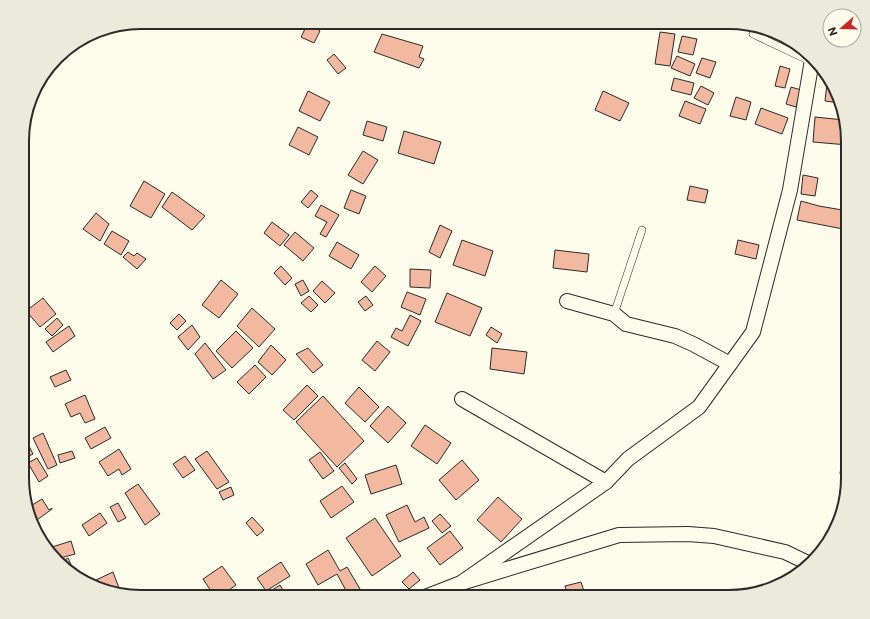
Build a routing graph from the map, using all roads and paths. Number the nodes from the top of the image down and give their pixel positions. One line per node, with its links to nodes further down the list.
1 (753, 34): 2 (lane)
2 (802, 56)
3 (811, 65): 7 (street)
4 (642, 230): 6 (lane)
5 (567, 301): 6 (street)
6 (614, 314): 7 (street)
7 (730, 364): 9 (street)
8 (462, 399): 9 (street)
9 (606, 482): 11 (street)
10 (804, 561): 11 (street)
11 (461, 583): 12 (street)
12 (443, 590)

